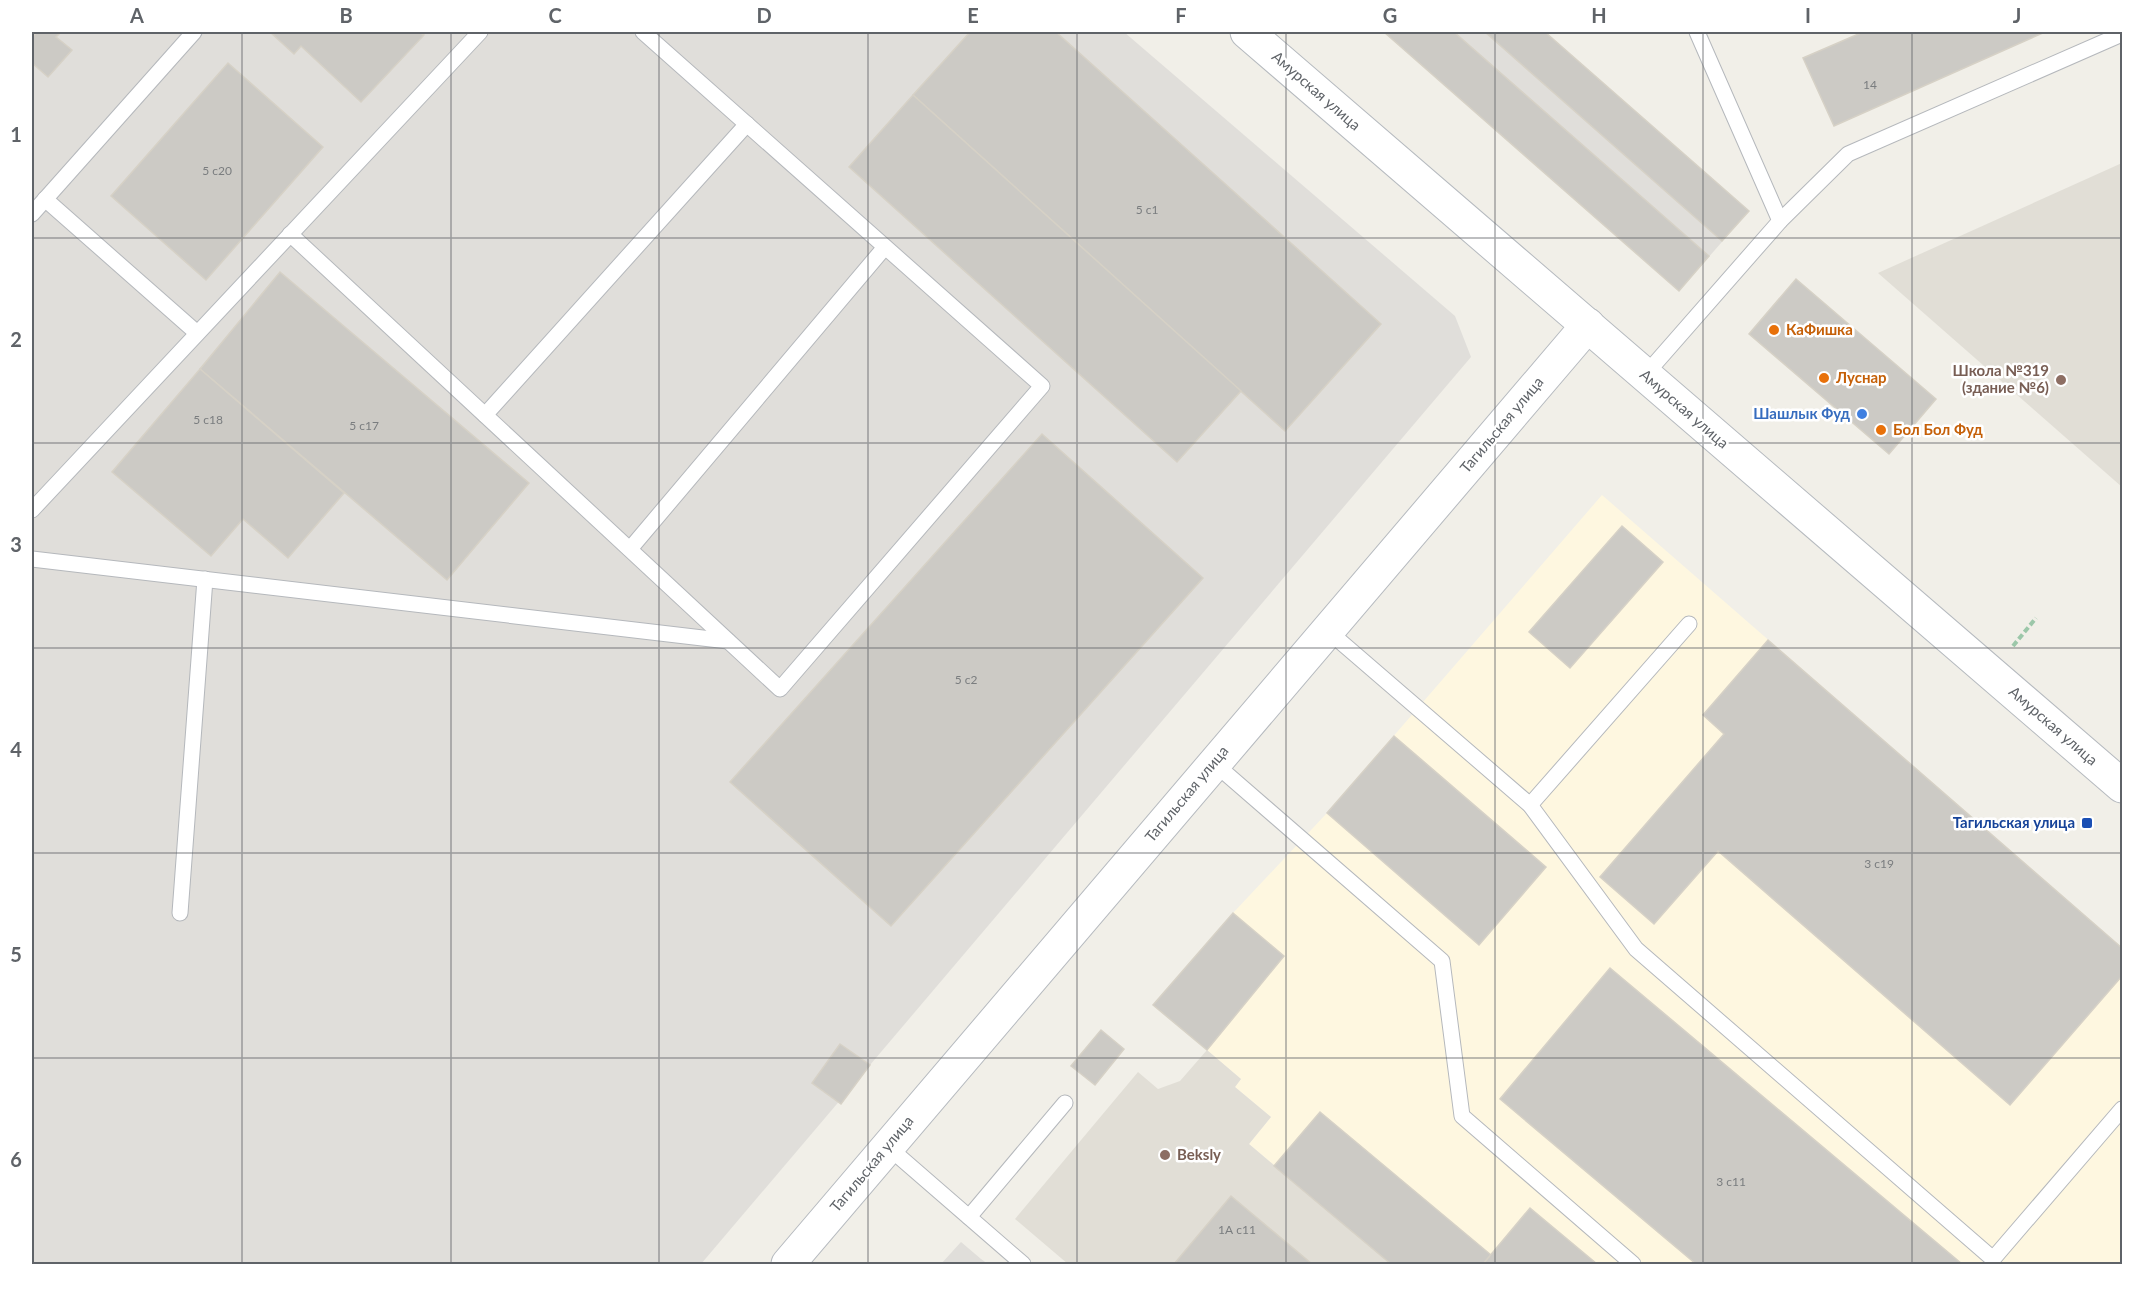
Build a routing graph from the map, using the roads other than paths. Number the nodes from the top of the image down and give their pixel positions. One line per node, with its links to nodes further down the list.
1 (194, 32): 8 (lane)
2 (480, 32): 11 (lane)
3 (643, 32): 7 (lane)
4 (1247, 32): 13 (street, Амурская улица)
5 (1697, 32): 10 (lane)
6 (2122, 34): 10 (lane)
7 (747, 124): 12 (lane); 16 (lane)
8 (45, 199): 9 (lane); 14 (lane)
9 (32, 214)
10 (1780, 220): 15 (lane)
11 (290, 234): 14 (lane); 16 (lane)
12 (885, 247): 18 (lane); 23 (lane)
13 (1588, 325): 15 (street, Амурская улица); 22 (street, Тагильская улица)
14 (197, 333): 17 (lane)
15 (1645, 375): 25 (street, Амурская улица)
16 (485, 415): 18 (lane)
17 (32, 510)
18 (630, 549): 23 (lane)
19 (32, 559): 20 (lane)
20 (205, 579): 23 (lane); 27 (lane)
21 (1689, 624): 26 (lane)
22 (1327, 630): 24 (street, Тагильская улица); 26 (lane)
23 (728, 641)
24 (1214, 763): 30 (street, Тагильская улица); 34 (lane)
25 (2122, 786)
26 (1530, 805): 29 (lane)
27 (180, 913)
28 (1065, 1103): 31 (lane)
29 (2122, 1109)
30 (887, 1146): 31 (lane); 32 (street, Тагильская улица)
31 (969, 1217): 33 (lane)
32 (788, 1264)
33 (1023, 1264)
34 (1633, 1264)

